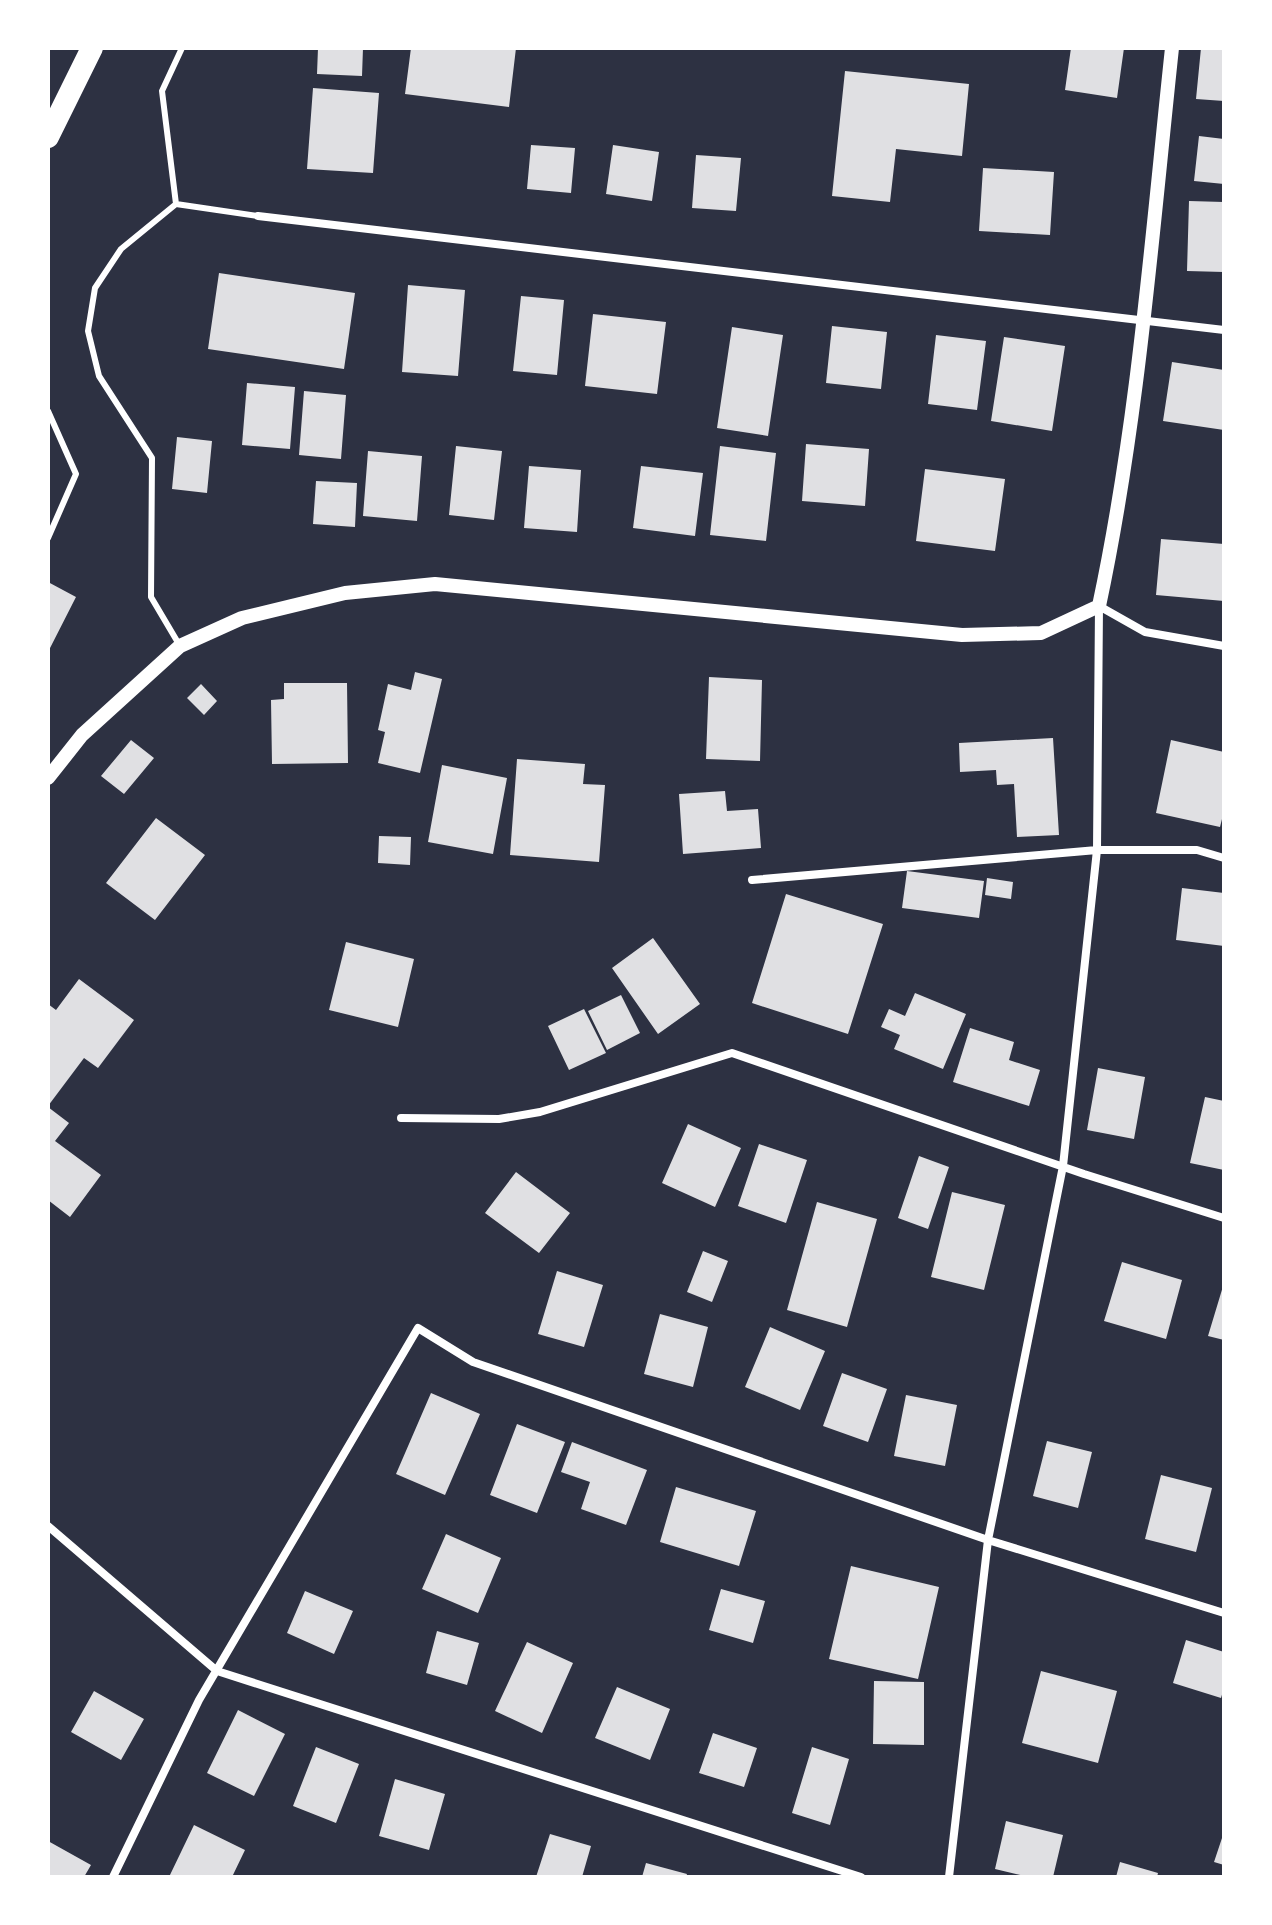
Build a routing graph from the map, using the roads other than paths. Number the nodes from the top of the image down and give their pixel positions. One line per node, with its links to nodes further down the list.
1 (92, 48): 4 (highway)
2 (182, 48): 5 (lane)
3 (1172, 48): 7 (street)
4 (48, 137)
5 (176, 204): 6 (lane); 12 (lane)
6 (258, 216): 7 (street)
7 (1143, 322): 8 (street); 11 (street)
8 (1224, 330)
9 (48, 411): 10 (lane)
10 (48, 538)
11 (1099, 606): 12 (street); 13 (street); 15 (street)
12 (180, 646): 14 (street)
13 (1224, 646)
14 (48, 778)
15 (1097, 850): 16 (street); 17 (street); 19 (street)
16 (1224, 858)
17 (752, 880)
18 (401, 1118): 19 (street)
19 (1063, 1166): 20 (street); 22 (street)
20 (1224, 1218)
21 (48, 1526): 24 (street)
22 (988, 1540): 23 (street); 24 (street); 27 (street)
23 (1224, 1613)
24 (217, 1671): 25 (street); 26 (street)
25 (113, 1877)
26 (861, 1877)
27 (949, 1877)

